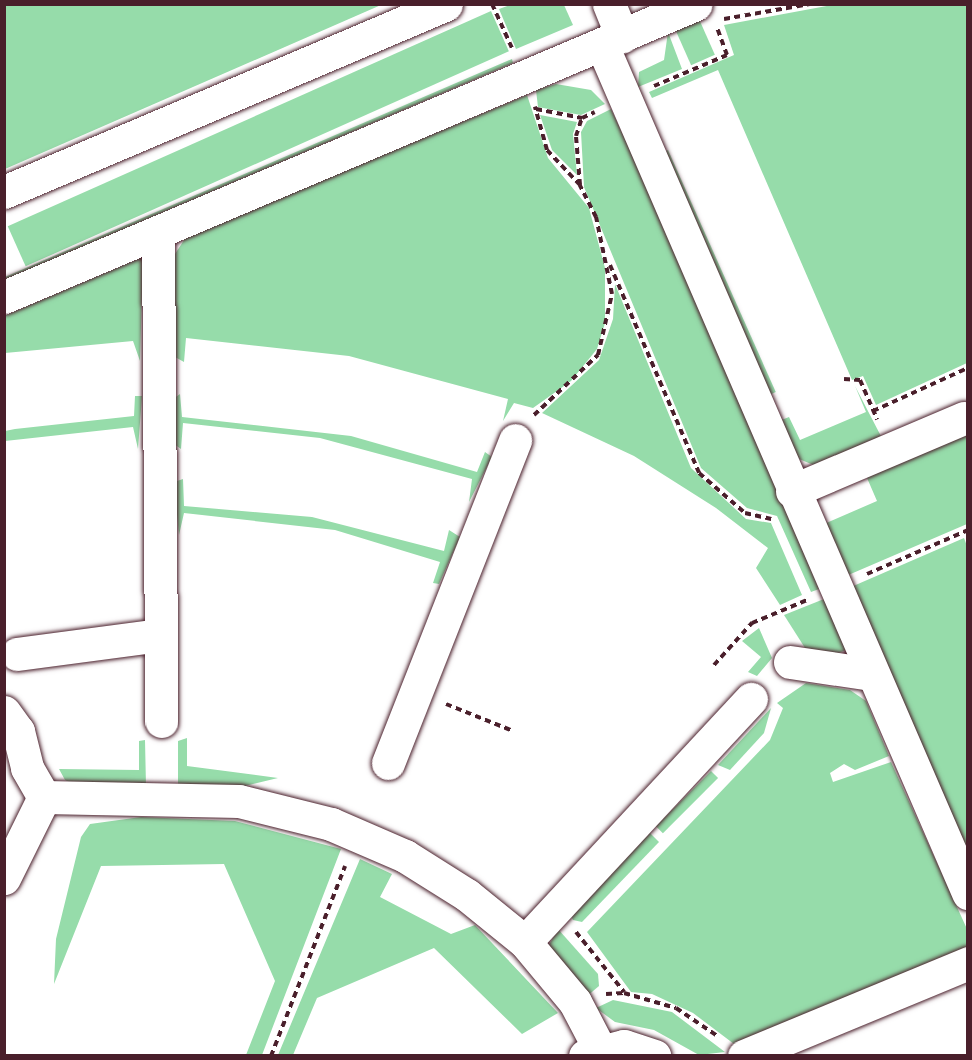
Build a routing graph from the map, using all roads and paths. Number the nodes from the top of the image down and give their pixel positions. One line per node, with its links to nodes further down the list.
1 (446, 4): 10 (lane)
2 (492, 4): 7 (path)
3 (609, 4): 6 (lane)
4 (810, 4): 5 (path)
5 (705, 12): 6 (lane)
6 (612, 40): 7 (lane); 20 (lane)
7 (527, 78): 9 (path); 11 (lane)
8 (582, 118): 9 (path)
9 (580, 186): 12 (path)
10 (4, 192)
11 (158, 232): 13 (lane); 24 (lane)
12 (608, 261): 18 (path); 21 (path)
13 (4, 297)
14 (968, 368): 16 (path)
15 (844, 379): 16 (path)
16 (873, 411): 19 (path)
17 (964, 418): 19 (lane)
18 (515, 440): 28 (lane)
19 (890, 450): 20 (lane)
20 (792, 491): 27 (lane)
21 (779, 529)
22 (804, 589): 23 (path)
23 (808, 599)
24 (160, 635): 25 (lane); 31 (lane)
25 (17, 654)
26 (790, 662): 27 (lane)
27 (871, 674): 37 (lane)
28 (416, 689): 32 (path); 33 (lane)
29 (751, 699): 38 (lane)
30 (4, 712): 34 (lane)
31 (161, 721)
32 (513, 731)
33 (388, 763)
34 (44, 796): 35 (lane); 36 (lane)
35 (357, 836): 39 (lane); 43 (path)
36 (4, 878)
37 (968, 893)
38 (557, 908): 39 (lane); 41 (path)
39 (525, 942): 42 (lane)
40 (968, 963): 45 (lane)
41 (624, 993)
42 (592, 1052): 44 (lane)
43 (271, 1056)
44 (654, 1056)
45 (744, 1056)

